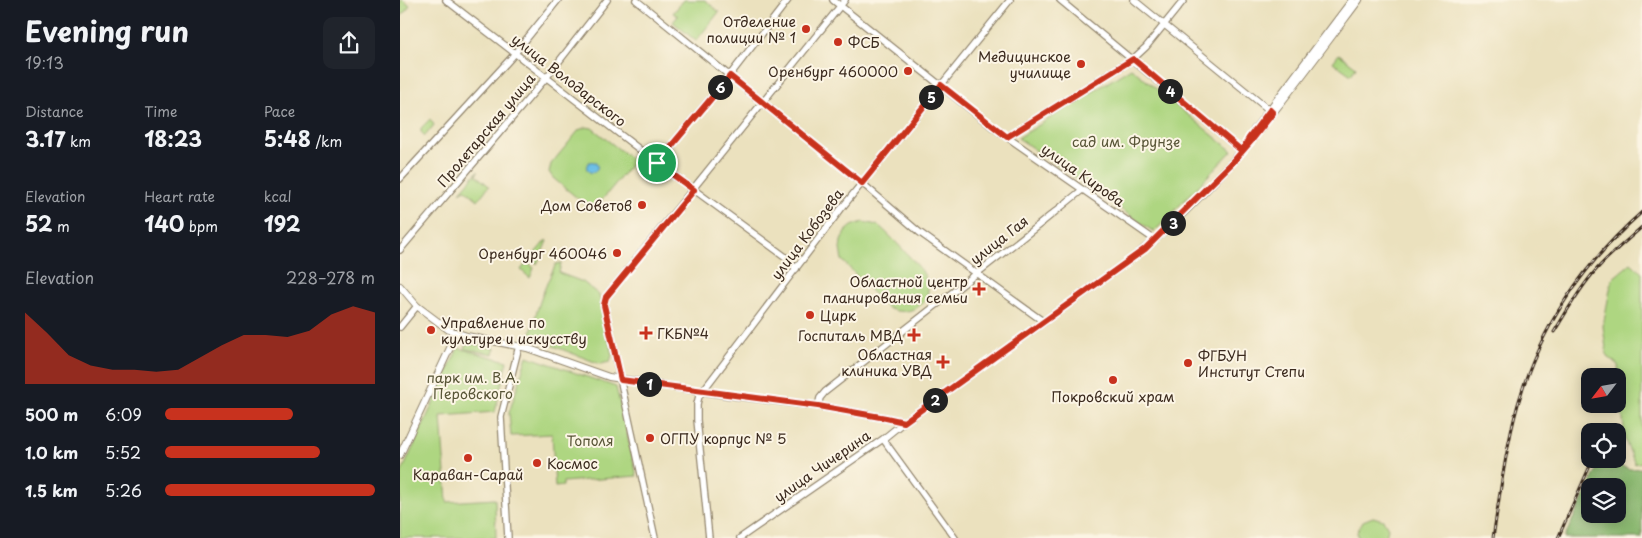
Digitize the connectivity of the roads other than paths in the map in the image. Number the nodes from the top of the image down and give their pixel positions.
1 (446, 0) edge
2 (558, 0) edge
3 (607, 0) edge
4 (636, 0) edge
5 (788, 0) edge
6 (833, 0) edge
7 (845, 0) edge
8 (1010, 0) edge
9 (1060, 0) edge
10 (1134, 0) edge
11 (1184, 0) edge
12 (1352, 0) edge
13 (1358, 0) edge
14 (840, 6) junction
15 (1164, 24) junction
16 (515, 53) junction
17 (1133, 59) junction
18 (730, 76) junction
19 (546, 78) junction
20 (941, 85) junction
21 (763, 103) junction
22 (1271, 111) junction
23 (1007, 137) junction
24 (1242, 151) junction
25 (657, 163) junction
26 (400, 179) edge
27 (862, 183) junction
28 (694, 190) junction
29 (1082, 190) junction
30 (1156, 240) junction
31 (400, 250) edge
32 (796, 269) junction
33 (977, 273) junction
34 (400, 286) edge
35 (417, 306) junction
36 (1044, 322) junction
37 (400, 327) edge
38 (457, 333) junction
39 (519, 346) junction
40 (621, 380) junction
41 (702, 391) junction
42 (818, 406) junction
43 (904, 422) junction
44 (883, 439) junction
45 (400, 455) edge
46 (508, 538) edge
47 (655, 538) edge
48 (709, 538) edge
49 (740, 538) edge
50 (956, 538) edge

1 - 16 main road, улица Володарского
2 - 16 main road
3 - 19 main road, Пролетарская улица
4 - 18 main road
5 - 18 main road
6 - 14 main road, улица Кирова
7 - 14 main road
8 - 20 main road, улица Кобозева
9 - 17 main road
10 - 15 main road
11 - 15 main road
12 - 22 main road, улица Чичерина
13 - 22 main road, улица Чичерина
14 - 20 main road, улица Кирова
14 - 21 main road
15 - 17 main road
15 - 22 main road
16 - 19 main road, улица Володарского
16 - 26 main road
17 - 23 main road
17 - 24 main road
18 - 21 main road
18 - 25 main road
19 - 25 main road, улица Володарского
19 - 31 main road, Пролетарская улица
20 - 23 main road, улица Кирова
20 - 27 main road, улица Кобозева
21 - 27 main road
21 - 28 main road
22 - 24 main road, улица Чичерина
23 - 29 main road, улица Кирова
24 - 30 main road, улица Чичерина
25 - 28 main road, улица Володарского
27 - 32 main road, улица Кобозева
27 - 33 main road
28 - 32 main road, улица Володарского
28 - 40 main road
29 - 30 main road, улица Кирова
29 - 33 main road, улица Гая
30 - 36 main road, улица Чичерина
32 - 41 main road, улица Кобозева
33 - 36 main road
33 - 42 main road, улица Гая
34 - 35 main road
35 - 37 main road
35 - 38 main road
36 - 43 main road, улица Чичерина
38 - 39 main road
38 - 45 main road
39 - 40 main road
39 - 46 main road
40 - 41 main road
40 - 47 main road
41 - 42 main road
41 - 48 main road
42 - 43 main road
43 - 44 main road, улица Чичерина
44 - 49 main road, улица Чичерина
44 - 50 main road

